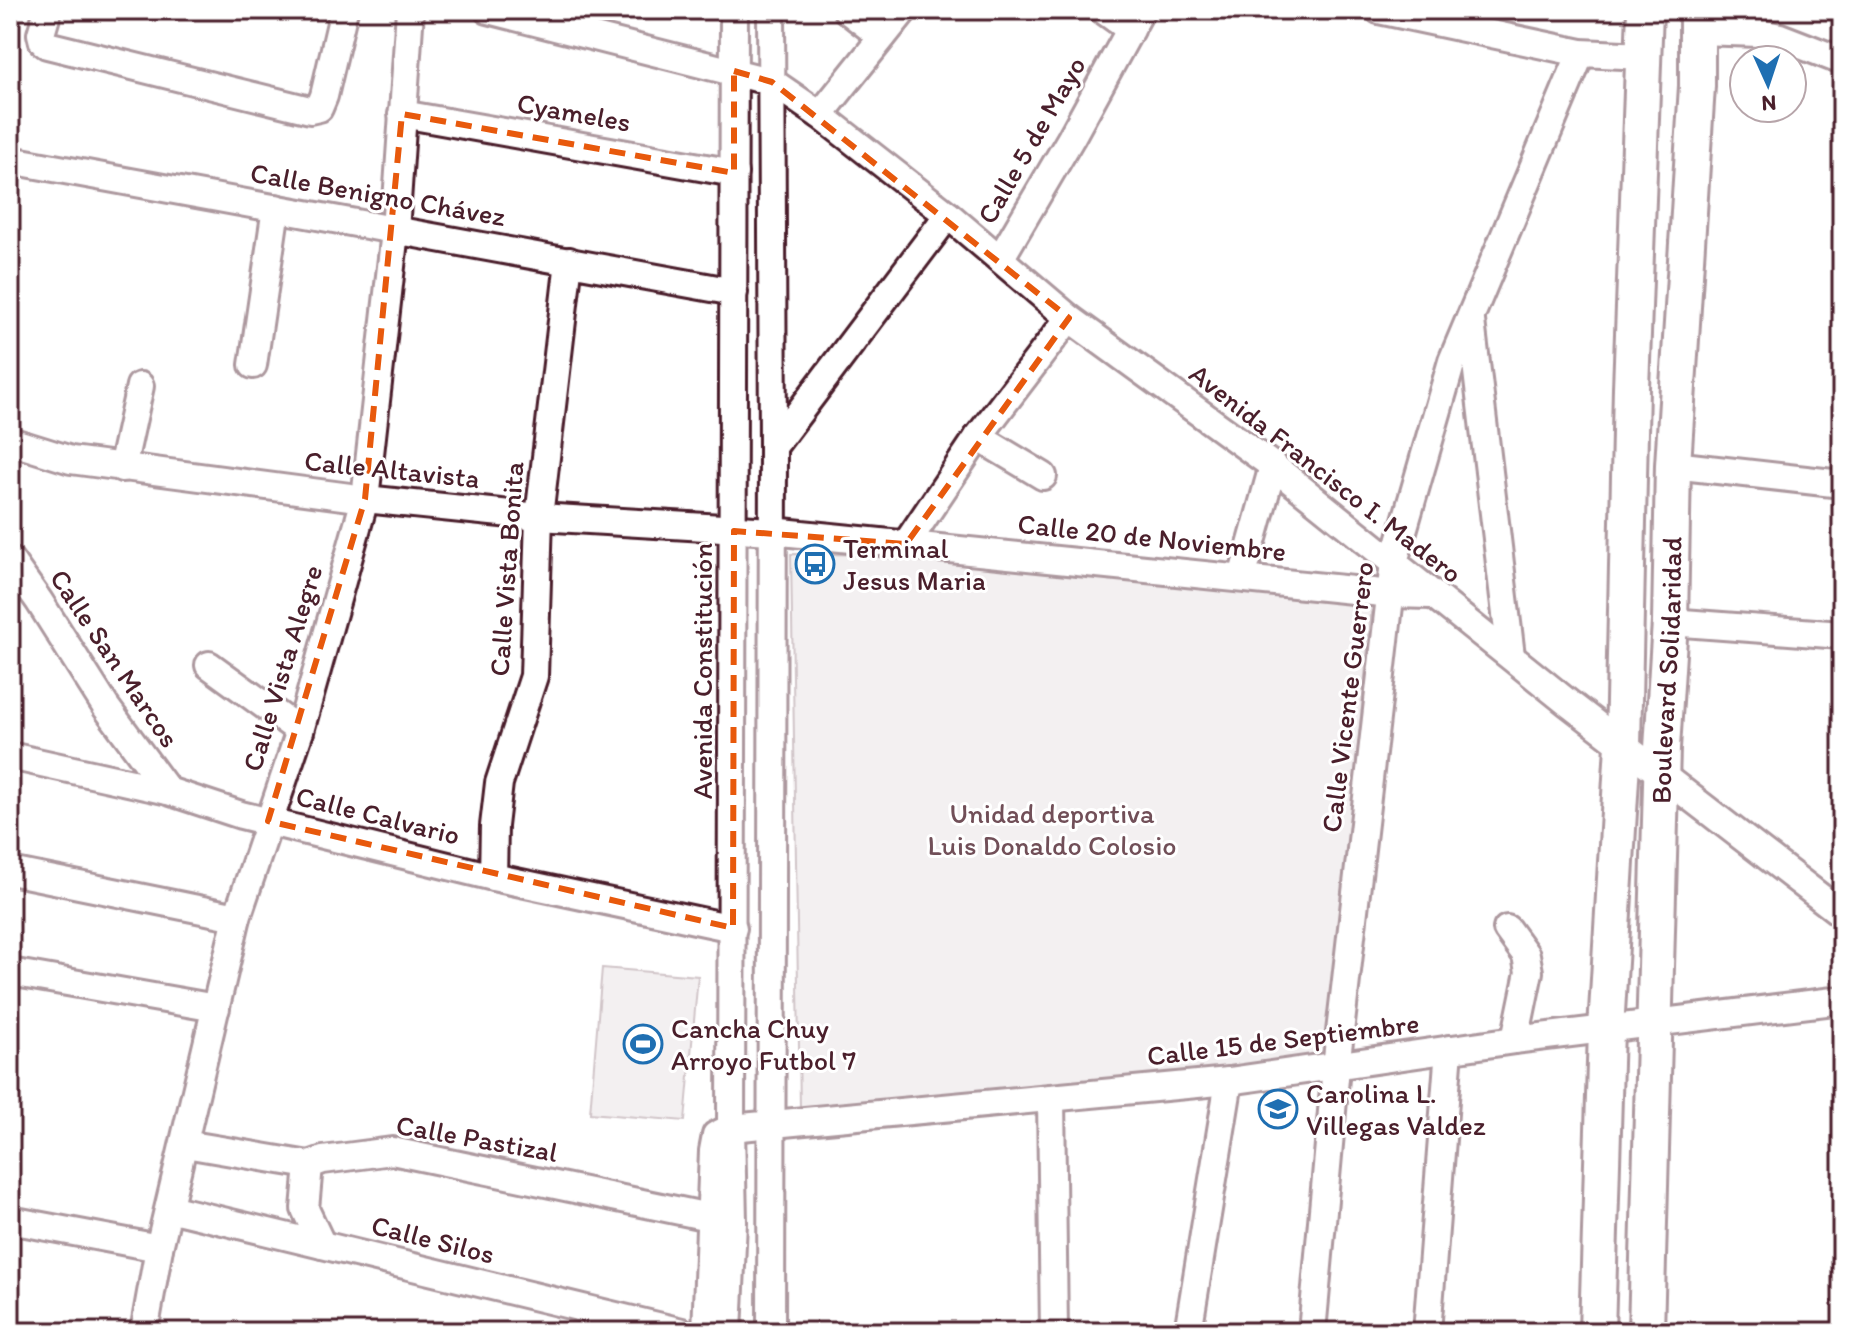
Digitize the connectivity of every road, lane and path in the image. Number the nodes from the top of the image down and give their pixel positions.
1 (48, 10) edge
2 (344, 10) edge
3 (410, 10) edge
4 (488, 10) edge
5 (734, 10) edge
6 (771, 10) edge
7 (847, 10) edge
8 (904, 10) edge
9 (1103, 10) edge
10 (1379, 10) edge
11 (1645, 10) edge
12 (1136, 20) edge
13 (1697, 20) edge
14 (882, 37) junction
15 (1581, 53) junction
16 (1644, 56) junction
17 (1842, 61) edge
18 (734, 71) junction
19 (772, 82) junction
20 (402, 114) junction
21 (820, 115) junction
22 (10, 160) edge
23 (734, 173) junction
24 (276, 208) junction
25 (948, 215) junction
26 (395, 231) junction
27 (1000, 259) junction
28 (569, 261) junction
29 (734, 292) junction
30 (1069, 318) junction
31 (1471, 321) junction
32 (253, 365) dead end
33 (140, 386) dead end
34 (978, 437) junction
35 (10, 441) edge
36 (773, 447) junction
37 (1673, 465) junction
38 (1273, 466) junction
39 (122, 468) junction
40 (1043, 476) dead end
41 (1842, 484) edge
42 (365, 499) junction
43 (539, 517) junction
44 (734, 531) junction
45 (772, 531) junction
46 (906, 544) junction
47 (10, 560) edge
48 (1394, 562) junction
49 (1242, 578) junction
50 (1392, 594) junction
51 (1431, 595) junction
52 (1670, 622) junction
53 (1842, 635) edge
54 (1511, 656) junction
55 (209, 665) dead end
56 (300, 731) junction
57 (1623, 745) junction
58 (10, 756) edge
59 (1662, 776) junction
60 (168, 791) junction
61 (268, 821) junction
62 (10, 871) edge
63 (493, 877) junction
64 (1842, 914) edge
65 (237, 917) junction
66 (733, 928) junction
67 (1507, 929) dead end
68 (10, 972) edge
69 (1842, 1000) edge
70 (216, 1008) junction
71 (1656, 1025) junction
72 (1606, 1029) junction
73 (1515, 1040) junction
74 (1449, 1049) junction
75 (1336, 1067) junction
76 (1229, 1081) junction
77 (1051, 1098) junction
78 (772, 1125) junction
79 (731, 1128) junction
80 (185, 1144) junction
81 (309, 1165) junction
82 (169, 1208) junction
83 (709, 1217) junction
84 (10, 1220) edge
85 (322, 1245) junction
86 (159, 1248) junction
87 (150, 1331) edge
88 (682, 1332) edge
89 (706, 1332) edge
90 (728, 1332) edge
91 (771, 1332) edge
92 (1054, 1332) edge
93 (1188, 1332) edge
94 (1312, 1332) edge
95 (1427, 1332) edge
96 (1597, 1332) edge
97 (1646, 1332) edge

1 - 2 street
3 - 20 street, Calle Vista Alegre
4 - 18 street, Avenida Francisco I. Madero
5 - 18 street, Avenida Constitución
6 - 19 street
7 - 14 street
8 - 14 street
9 - 12 street
10 - 15 street
11 - 16 main road, Boulevard Solidaridad
12 - 27 street, Calle 5 de Mayo
13 - 17 street
13 - 37 main road, Boulevard Solidaridad
14 - 21 street
15 - 16 street
15 - 31 street, Calle Vicente Guerrero
16 - 57 main road, Boulevard Solidaridad
18 - 19 street, Avenida Francisco I. Madero
18 - 23 street, Avenida Constitución
19 - 21 street, Avenida Francisco I. Madero
19 - 36 street
20 - 23 street, Cyameles
20 - 26 street, Calle Vista Alegre
21 - 25 street, Avenida Francisco I. Madero
22 - 24 street, Calle Benigno Chávez
23 - 29 street, Avenida Constitución
24 - 26 street, Calle Benigno Chávez
24 - 32 street
25 - 27 street, Avenida Francisco I. Madero
25 - 36 street
26 - 28 street, Calle Benigno Chávez
26 - 42 street, Calle Vista Alegre
27 - 30 street, Avenida Francisco I. Madero
28 - 29 street, Calle Benigno Chávez
28 - 43 street, Calle Vista Bonita
29 - 44 street, Avenida Constitución
30 - 34 street
30 - 38 street, Avenida Francisco I. Madero
31 - 48 street, Calle Vicente Guerrero
31 - 54 street
33 - 39 street
34 - 40 street
34 - 46 street
35 - 39 street, Calle Altavista
36 - 45 street
37 - 41 street
37 - 52 main road, Boulevard Solidaridad
38 - 48 street, Avenida Francisco I. Madero
38 - 49 street
39 - 42 street, Calle Altavista
42 - 43 street, Calle Altavista
42 - 56 street, Calle Vista Alegre
43 - 44 street, Calle Altavista
43 - 63 street, Calle Vista Bonita
44 - 45 street, Calle Altavista
44 - 66 street, Avenida Constitución
45 - 46 street, Calle 20 de Noviembre
45 - 78 street
46 - 49 street, Calle 20 de Noviembre
47 - 60 street, Calle San Marcos
48 - 50 street, Calle Vicente Guerrero
48 - 51 street, Avenida Francisco I. Madero
49 - 50 street, Calle 20 de Noviembre
50 - 51 street, Calle 20 de Noviembre
50 - 75 street, Calle Vicente Guerrero
51 - 54 street, Avenida Francisco I. Madero
52 - 53 street
52 - 59 main road, Boulevard Solidaridad
54 - 57 street, Avenida Francisco I. Madero
55 - 56 street
56 - 61 street, Calle Vista Alegre
57 - 59 street, Avenida Francisco I. Madero
57 - 72 main road, Boulevard Solidaridad
58 - 60 street, Calle Calvario
59 - 64 street, Avenida Francisco I. Madero
59 - 71 main road, Boulevard Solidaridad
60 - 61 street, Calle Calvario
61 - 63 street, Calle Calvario
61 - 65 street, Calle Vista Alegre
62 - 65 street
63 - 66 street, Calle Calvario
65 - 70 street, Calle Vista Alegre
66 - 79 street, Avenida Constitución
67 - 73 street
68 - 70 street
69 - 71 street, Calle 15 de Septiembre
70 - 80 street, Calle Vista Alegre
71 - 72 street, Calle 15 de Septiembre
71 - 97 main road, Boulevard Solidaridad
72 - 73 street, Calle 15 de Septiembre
72 - 96 main road, Boulevard Solidaridad
73 - 74 street, Calle 15 de Septiembre
74 - 75 street, Calle 15 de Septiembre
74 - 95 street
75 - 76 street, Calle 15 de Septiembre
75 - 94 street, Calle Vicente Guerrero
76 - 77 street, Calle 15 de Septiembre
76 - 93 street
77 - 78 street, Calle 15 de Septiembre
77 - 92 street
78 - 79 street, Calle 15 de Septiembre
78 - 91 street
79 - 83 street
79 - 90 street, Avenida Constitución
80 - 81 street, Calle Pastizal
80 - 82 street, Calle Vista Alegre
81 - 83 street, Calle Pastizal
81 - 85 street
82 - 85 street, Calle Silos
82 - 86 street, Calle Vista Alegre
83 - 89 street
84 - 86 street
85 - 88 street, Calle Silos
86 - 87 street, Calle Vista Alegre

